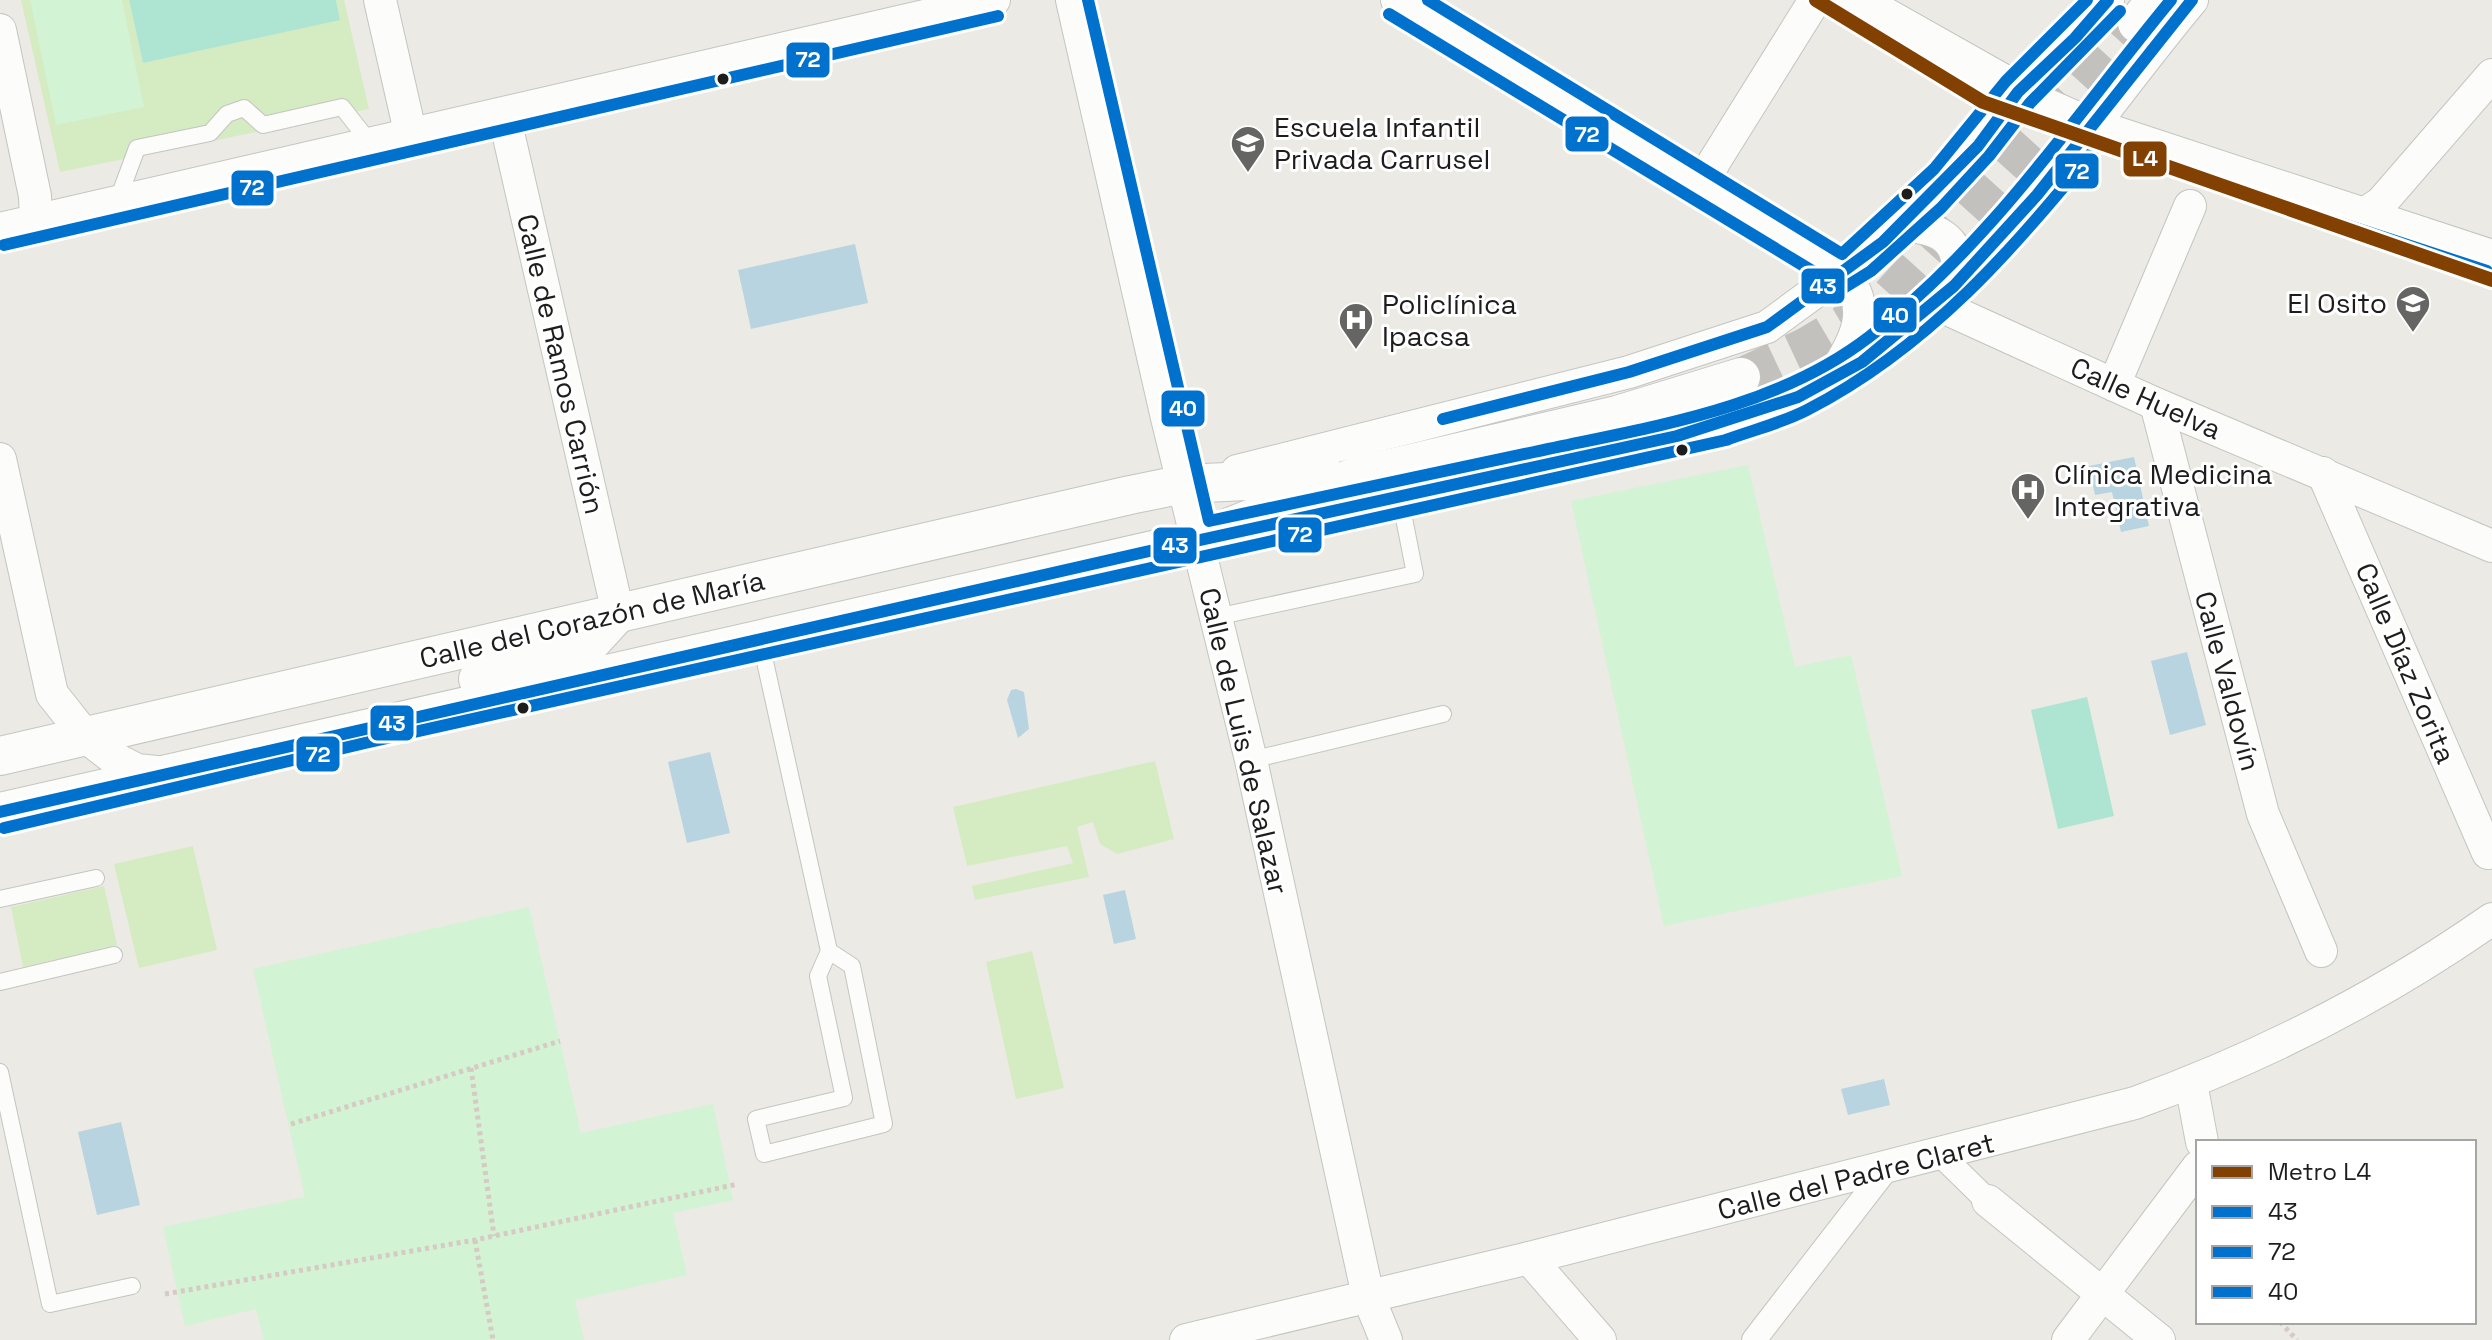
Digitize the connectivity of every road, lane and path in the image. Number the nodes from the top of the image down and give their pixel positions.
1 (380, 0) edge
2 (994, 0) edge
3 (1072, 0) edge
4 (1397, 0) edge
5 (1815, 0) edge
6 (1855, 0) edge
7 (2108, 0) edge
8 (2192, 0) edge
9 (0, 30) edge
10 (2492, 75) edge
11 (2018, 92) junction
12 (504, 115) junction
13 (2093, 125) junction
14 (411, 136) junction
15 (372, 145) junction
16 (1704, 185) junction
17 (116, 203) junction
18 (2190, 206) dead end
19 (2364, 214) junction
20 (36, 221) junction
21 (1899, 226) junction
22 (0, 229) edge
23 (2492, 256) edge
24 (1843, 273) junction
25 (1944, 294) junction
26 (1741, 377) tunnel mouth
27 (1830, 380) junction
28 (2114, 385) junction
29 (2156, 404) junction
30 (0, 459) edge
31 (2323, 473) junction
32 (1357, 476) junction
33 (1184, 484) junction
34 (1400, 498) junction
35 (1197, 540) junction
36 (908, 545) junction
37 (2492, 546) edge
38 (618, 613) junction
39 (1216, 617) junction
40 (760, 639) junction
41 (423, 714) junction
42 (1443, 714) dead end
43 (86, 737) junction
44 (40, 747) junction
45 (0, 756) edge
46 (1251, 760) junction
47 (0, 770) edge
48 (171, 774) junction
49 (0, 812) edge
50 (2488, 853) dead end
51 (96, 878) dead end
52 (0, 899) edge
53 (2492, 919) edge
54 (829, 951) junction
55 (2321, 951) dead end
56 (114, 955) dead end
57 (0, 982) edge
58 (560, 1041) dead end
59 (471, 1068) junction
60 (0, 1072) edge
61 (2191, 1083) junction
62 (291, 1124) dead end
63 (2202, 1140) edge
64 (1941, 1155) junction
65 (1887, 1168) junction
66 (2196, 1170) edge
67 (738, 1184) dead end
68 (1988, 1201) joint
69 (494, 1236) junction
70 (475, 1240) junction
71 (1529, 1258) junction
72 (132, 1286) dead end
73 (165, 1294) dead end
74 (2103, 1294) junction
75 (1368, 1296) junction
76 (2282, 1324) edge
77 (493, 1340) edge
78 (1186, 1340) edge
79 (1386, 1340) edge
80 (1600, 1340) edge
81 (1754, 1340) edge
82 (2068, 1340) edge
83 (2159, 1340) edge
84 (2297, 1340) edge

1 - 14 street
2 - 12 street
3 - 33 street, Calle de Luis de Salazar
4 - 16 street
5 - 16 street
6 - 11 street
7 - 11 street, Calle del Corazón de María
8 - 13 street, Calle del Corazón de María
9 - 20 street
10 - 19 street
11 - 13 street
11 - 21 street, Calle del Corazón de María
12 - 14 street
12 - 38 street, Calle de Ramos Carrión
13 - 19 street
13 - 25 street, Calle del Corazón de María
14 - 15 street
15 - 17 street
15 - 17 lane
16 - 24 street
17 - 20 street
18 - 28 street
19 - 23 street
20 - 22 street
21 - 24 street, Calle del Corazón de María
21 - 25 street
24 - 27 street
24 - 33 street, Calle del Corazón de María
25 - 27 street, Calle del Corazón de María
25 - 28 street, Calle Huelva
26 - 32 street, Calle del Corazón de María
27 - 34 street, Calle del Corazón de María
28 - 29 street, Calle Huelva
29 - 31 street, Calle Huelva
29 - 55 street, Calle Valdovín
30 - 43 street
31 - 37 street, Calle Huelva
31 - 50 street, Calle Díaz Zorita
32 - 33 street, Calle del Corazón de María
32 - 35 street, Calle del Corazón de María
33 - 35 street, Calle de Luis de Salazar
33 - 36 street, Calle del Corazón de María
34 - 35 street, Calle del Corazón de María
34 - 39 lane
35 - 39 street, Calle de Luis de Salazar
35 - 40 street, Calle del Corazón de María
36 - 38 street, Calle del Corazón de María
36 - 40 street
38 - 41 street
38 - 43 street, Calle del Corazón de María
39 - 46 street, Calle de Luis de Salazar
40 - 41 street, Calle del Corazón de María
40 - 54 lane, Calle del Corazón de María
41 - 48 street, Calle del Corazón de María
42 - 46 lane
43 - 44 street, Calle del Corazón de María
43 - 48 street
44 - 45 street, Calle del Corazón de María
44 - 47 street
46 - 75 street, Calle de Luis de Salazar
48 - 49 street, Calle del Corazón de María
51 - 52 lane
53 - 61 street, Calle del Padre Claret
54 - 54 lane, Calle del Corazón de María
56 - 57 lane
58 - 59 path
59 - 62 path
59 - 69 path
60 - 72 lane
61 - 63 street
61 - 64 street, Calle del Padre Claret
64 - 65 street, Calle del Padre Claret
64 - 68 street
65 - 71 street, Calle del Padre Claret
65 - 81 street
66 - 74 street
67 - 69 path
68 - 74 street
69 - 70 path
70 - 73 path
70 - 77 path
71 - 75 street, Calle del Padre Claret
71 - 80 street
74 - 82 street
74 - 83 street
75 - 78 street, Calle del Padre Claret
75 - 79 street, Calle de Luis de Salazar
76 - 84 path

